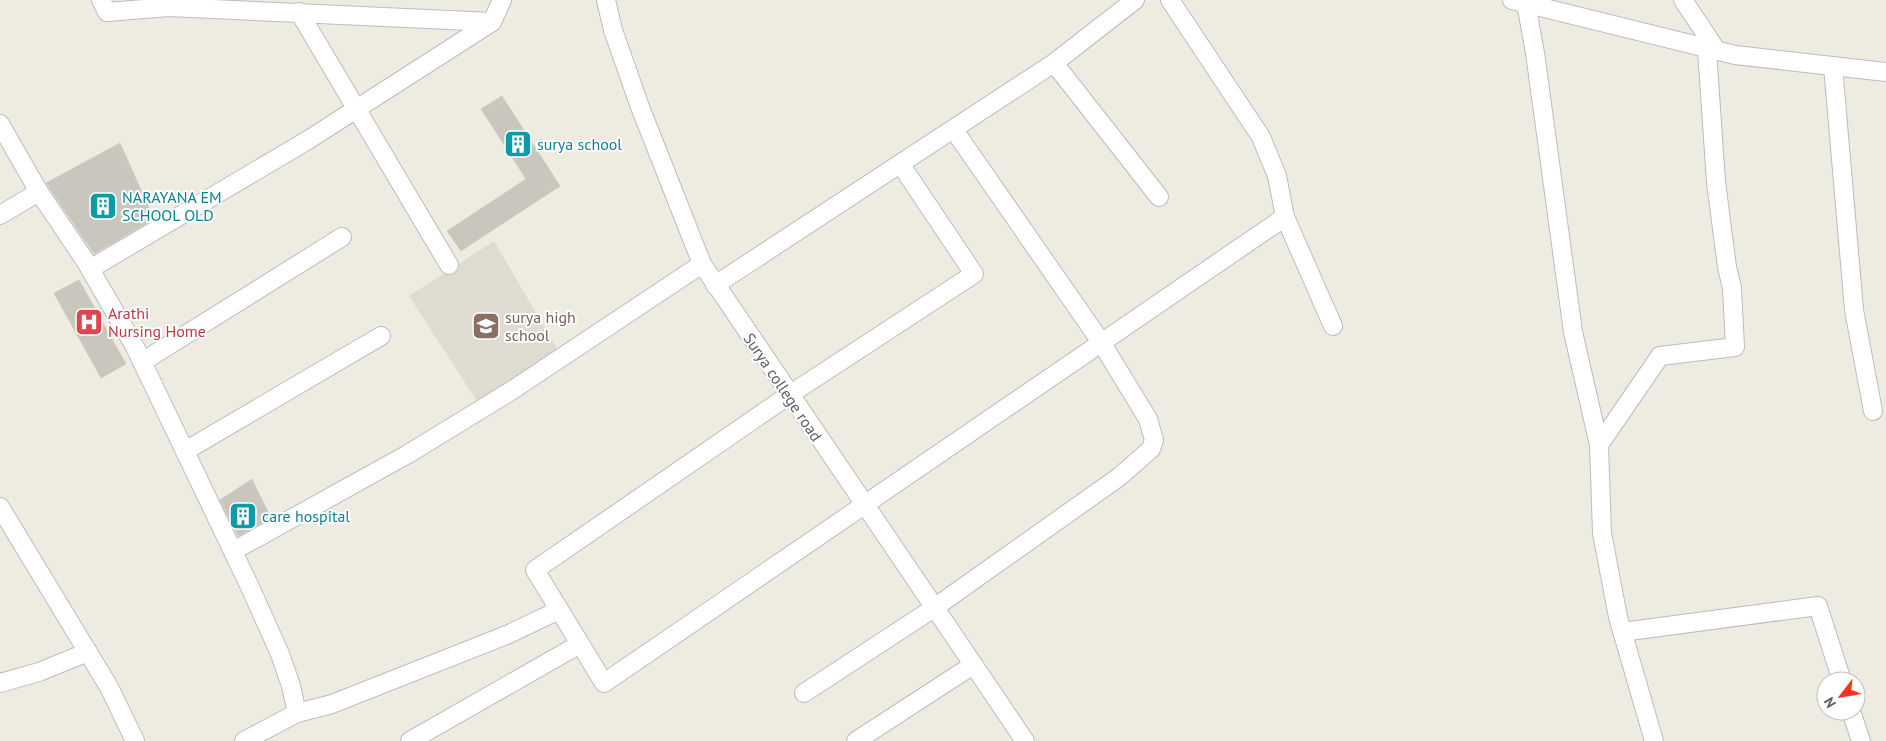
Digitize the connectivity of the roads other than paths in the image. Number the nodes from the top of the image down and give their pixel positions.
1 (101, 0) edge
2 (502, 0) edge
3 (606, 0) edge
4 (1135, 0) edge
5 (1170, 0) edge
6 (1562, 0) edge
7 (1683, 0) edge
8 (1519, 2) edge
9 (299, 12) junction
10 (1574, 16) junction
11 (492, 22) junction
12 (1712, 50) junction
13 (1054, 63) junction
14 (1833, 66) junction
15 (1886, 72) edge
16 (358, 107) junction
17 (0, 124) edge
18 (954, 130) junction
19 (901, 165) junction
20 (39, 192) junction
21 (1159, 197) dead end
22 (0, 215) edge
23 (1285, 217) junction
24 (342, 237) dead end
25 (702, 264) junction
26 (450, 265) dead end
27 (90, 270) junction
28 (715, 286) junction
29 (1333, 326) dead end
30 (381, 336) dead end
31 (1101, 342) junction
32 (142, 362) junction
33 (789, 395) junction
34 (1873, 411) dead end
35 (1599, 445) junction
36 (186, 451) junction
37 (863, 504) junction
38 (0, 507) edge
39 (6, 529) edge
40 (233, 551) junction
41 (934, 608) junction
42 (559, 610) junction
43 (1622, 632) junction
44 (580, 644) junction
45 (88, 652) junction
46 (973, 665) junction
47 (1839, 671) edge
48 (0, 683) edge
49 (804, 693) dead end
50 (297, 713) junction
51 (1854, 721) edge
52 (135, 741) edge
53 (244, 741) edge
54 (410, 741) edge
55 (856, 741) edge
56 (1025, 741) edge
57 (1654, 741) edge
58 (1861, 741) edge

1 - 9 street
2 - 11 street
3 - 25 street, Surya college road
4 - 13 street
5 - 23 street
6 - 10 street
7 - 12 street
8 - 10 street
8 - 35 street
9 - 11 street
9 - 16 street
10 - 12 street
11 - 16 street
12 - 14 street
12 - 35 street
13 - 18 street
13 - 21 street
14 - 15 street
14 - 34 street
16 - 26 street
16 - 27 street
17 - 20 street
18 - 19 street
18 - 31 street
19 - 28 street
19 - 33 street
20 - 22 street
20 - 27 street
23 - 29 street
23 - 31 street
24 - 32 street
25 - 28 street, Surya college road
25 - 40 street
27 - 32 street
28 - 33 street, Surya college road
30 - 36 street
31 - 37 street
31 - 41 street
32 - 36 street
33 - 37 street, Surya college road
33 - 42 street
35 - 43 street
36 - 40 street
37 - 41 street, Surya college road
37 - 44 street
38 - 39 street
39 - 45 street
40 - 50 street
41 - 46 street, Surya college road
41 - 49 street
42 - 44 street
42 - 50 street
43 - 47 street
43 - 57 street
44 - 54 street
45 - 48 street
45 - 52 street
46 - 55 street
46 - 56 street, Surya college road
50 - 53 street
51 - 58 street

